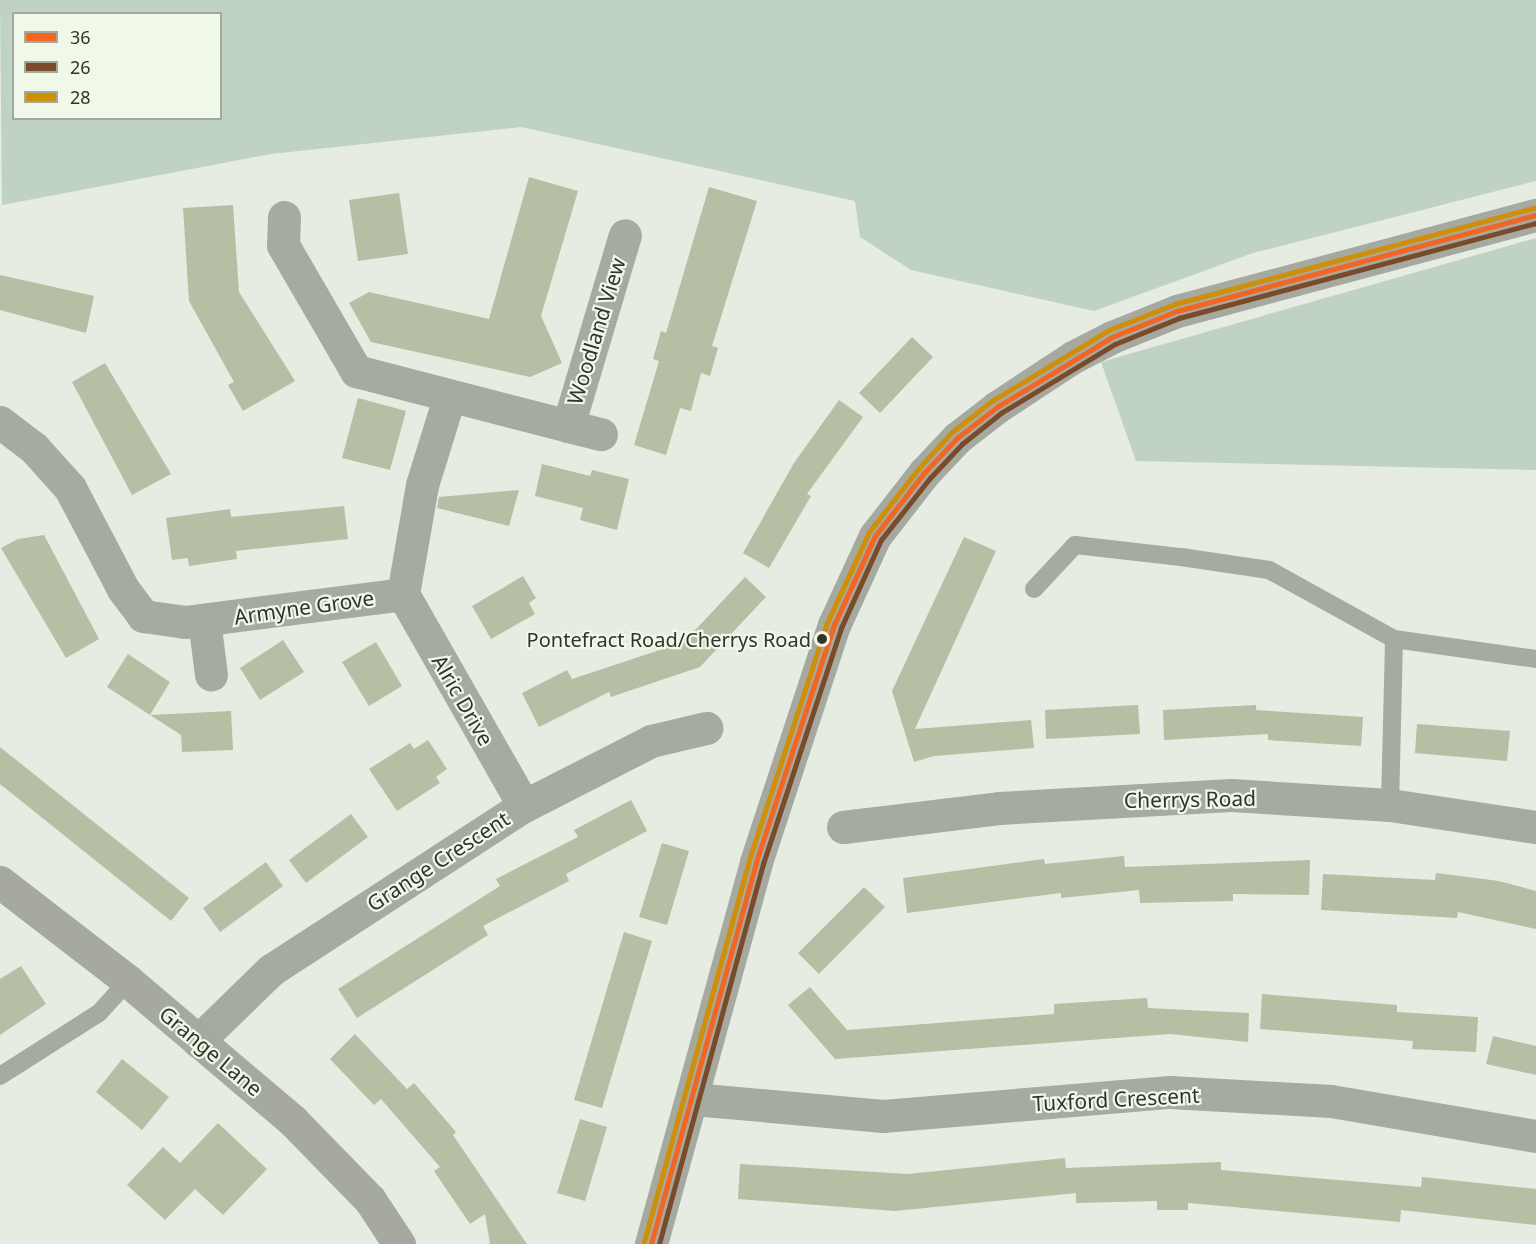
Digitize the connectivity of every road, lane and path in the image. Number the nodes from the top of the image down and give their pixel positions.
1 (1536, 215) edge
2 (284, 217) dead end
3 (625, 235) dead end
4 (449, 398) junction
5 (0, 422) edge
6 (568, 426) junction
7 (601, 434) dead end
8 (1034, 589) dead end
9 (403, 594) junction
10 (204, 620) junction
11 (1394, 639) junction
12 (1536, 659) edge
13 (211, 675) dead end
14 (706, 728) dead end
15 (524, 806) junction
16 (1390, 806) junction
17 (843, 827) dead end
18 (1536, 827) edge
19 (0, 882) edge
20 (128, 981) junction
21 (198, 1041) junction
22 (0, 1076) edge
23 (693, 1099) junction
24 (1536, 1136) edge
25 (399, 1244) edge
26 (651, 1244) edge

1 - 23 highway
2 - 4 street, Woodland View
3 - 6 street, Woodland View
4 - 6 street, Woodland View
4 - 9 street
5 - 10 street, Armyne Grove
6 - 7 street, Woodland View
8 - 11 lane
9 - 10 street, Armyne Grove
9 - 15 street, Alric Drive
10 - 13 street, Armyne Grove
11 - 12 lane
11 - 16 lane
14 - 15 street, Grange Crescent
15 - 21 street, Grange Crescent
16 - 17 street, Cherrys Road
16 - 18 street, Cherrys Road
19 - 20 highway, Grange Lane
20 - 21 highway, Grange Lane
20 - 22 lane
21 - 25 highway, Grange Lane
23 - 24 street, Tuxford Crescent
23 - 26 highway

